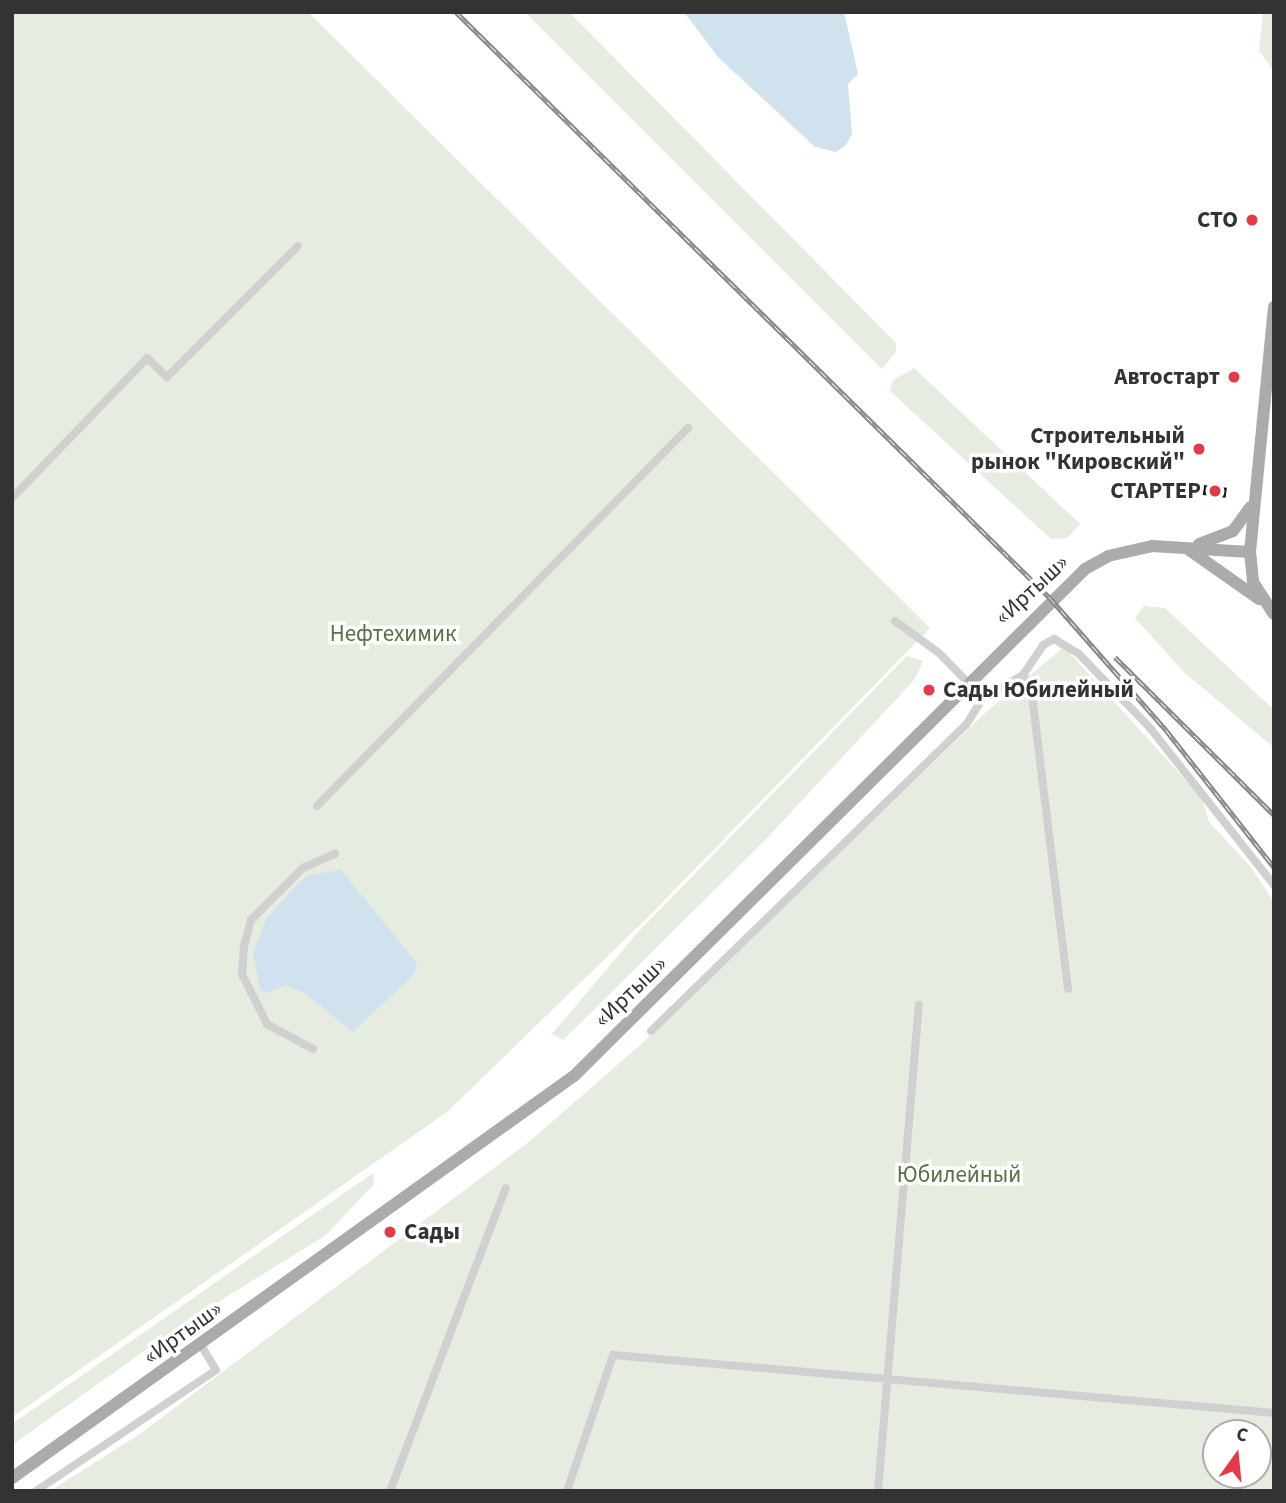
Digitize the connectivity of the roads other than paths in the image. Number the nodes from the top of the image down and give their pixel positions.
1 (298, 246) dead end
2 (1274, 307) edge
3 (1269, 400) edge
4 (688, 428) dead end
5 (12, 498) edge
6 (1254, 498) junction
7 (1180, 546) junction
8 (1250, 552) junction
9 (1262, 602) junction
10 (1274, 614) edge
11 (895, 621) dead end
12 (1023, 675) junction
13 (967, 682) junction
14 (983, 698) junction
15 (317, 806) dead end
16 (335, 854) dead end
17 (1274, 885) edge
18 (1068, 989) dead end
19 (919, 1005) dead end
20 (651, 1031) dead end
21 (313, 1049) dead end
22 (506, 1188) dead end
23 (201, 1345) junction
24 (889, 1377) junction
25 (1274, 1412) edge
26 (12, 1478) edge
27 (36, 1491) edge
28 (390, 1491) edge
29 (567, 1491) edge
30 (878, 1491) edge

1 - 5 street
2 - 3 main road
3 - 6 main road
4 - 15 street
6 - 7 main road
6 - 8 main road
7 - 8 main road, «Иртыш»
7 - 9 main road
7 - 13 main road, «Иртыш»
8 - 9 main road
9 - 10 main road
11 - 13 street
12 - 14 street
12 - 17 street
12 - 18 street
13 - 14 street
13 - 23 main road, «Иртыш»
14 - 20 street
16 - 21 street
19 - 24 street
22 - 28 street
23 - 26 main road, «Иртыш»
23 - 27 street
24 - 25 street
24 - 29 street
24 - 30 street

